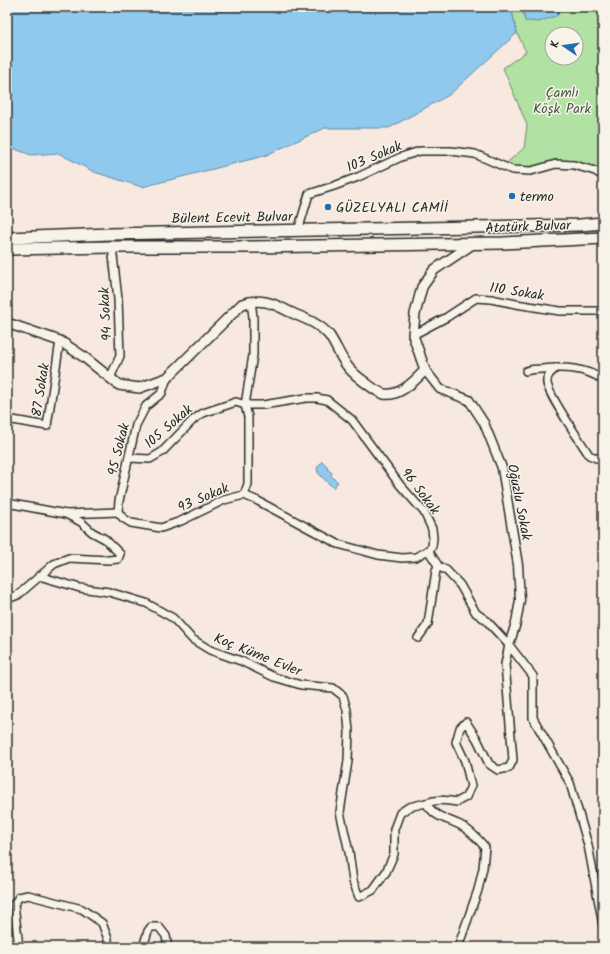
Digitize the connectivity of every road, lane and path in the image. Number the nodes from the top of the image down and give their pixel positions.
1 (603, 176) edge
2 (603, 224) edge
3 (457, 228) joint
4 (298, 231) junction
5 (7, 236) edge
6 (603, 238) edge
7 (453, 243) joint
8 (474, 243) junction
9 (112, 247) junction
10 (7, 249) edge
11 (251, 301) junction
12 (603, 311) edge
13 (7, 323) edge
14 (413, 335) junction
15 (60, 341) junction
16 (556, 368) junction
17 (425, 370) junction
18 (526, 371) dead end
19 (110, 378) junction
20 (167, 378) junction
21 (603, 380) edge
22 (245, 405) junction
23 (7, 419) edge
24 (129, 458) junction
25 (603, 458) edge
26 (244, 495) junction
27 (7, 503) edge
28 (118, 512) junction
29 (66, 514) junction
30 (428, 550) junction
31 (439, 567) junction
32 (39, 576) junction
33 (7, 599) edge
34 (418, 638) dead end
35 (509, 645) junction
36 (426, 803) junction
37 (603, 925) edge
38 (19, 947) edge
39 (108, 947) edge
40 (142, 947) edge
41 (168, 947) edge
42 (458, 947) edge

1 - 4 street, 103 Sokak
2 - 3 highway, Atatürk Bulvar
3 - 4 highway, Bülent Ecevit Bulvar
4 - 5 highway, Bülent Ecevit Bulvar
6 - 8 highway, Atatürk Bulvar
7 - 8 highway, Atatürk Bulvar
7 - 9 highway, Bülent Ecevit Bulvar
8 - 14 main road
9 - 10 highway, Bülent Ecevit Bulvar
9 - 19 street, 94 Sokak
11 - 17 main road
11 - 20 main road
11 - 22 street, 93 Sokak
12 - 14 street, 110 Sokak
13 - 15 main road
14 - 17 main road
15 - 19 main road
15 - 23 street, 87 Sokak
16 - 18 street
16 - 21 street
16 - 25 street
17 - 35 street, Oğuzlu Sokak
19 - 20 main road
20 - 24 street, 95 Sokak
22 - 24 street, 105 Sokak
22 - 26 street, 93 Sokak
22 - 30 street, 96 Sokak
24 - 28 street, 95 Sokak
26 - 28 street, 93 Sokak
26 - 30 street
27 - 29 street
28 - 29 street
29 - 32 street
30 - 31 street
31 - 34 street
31 - 35 street
32 - 33 street
32 - 36 street, Koç Küme Evler
35 - 36 street, Koç Küme Evler
35 - 37 street
36 - 42 street
38 - 39 street
40 - 41 street

